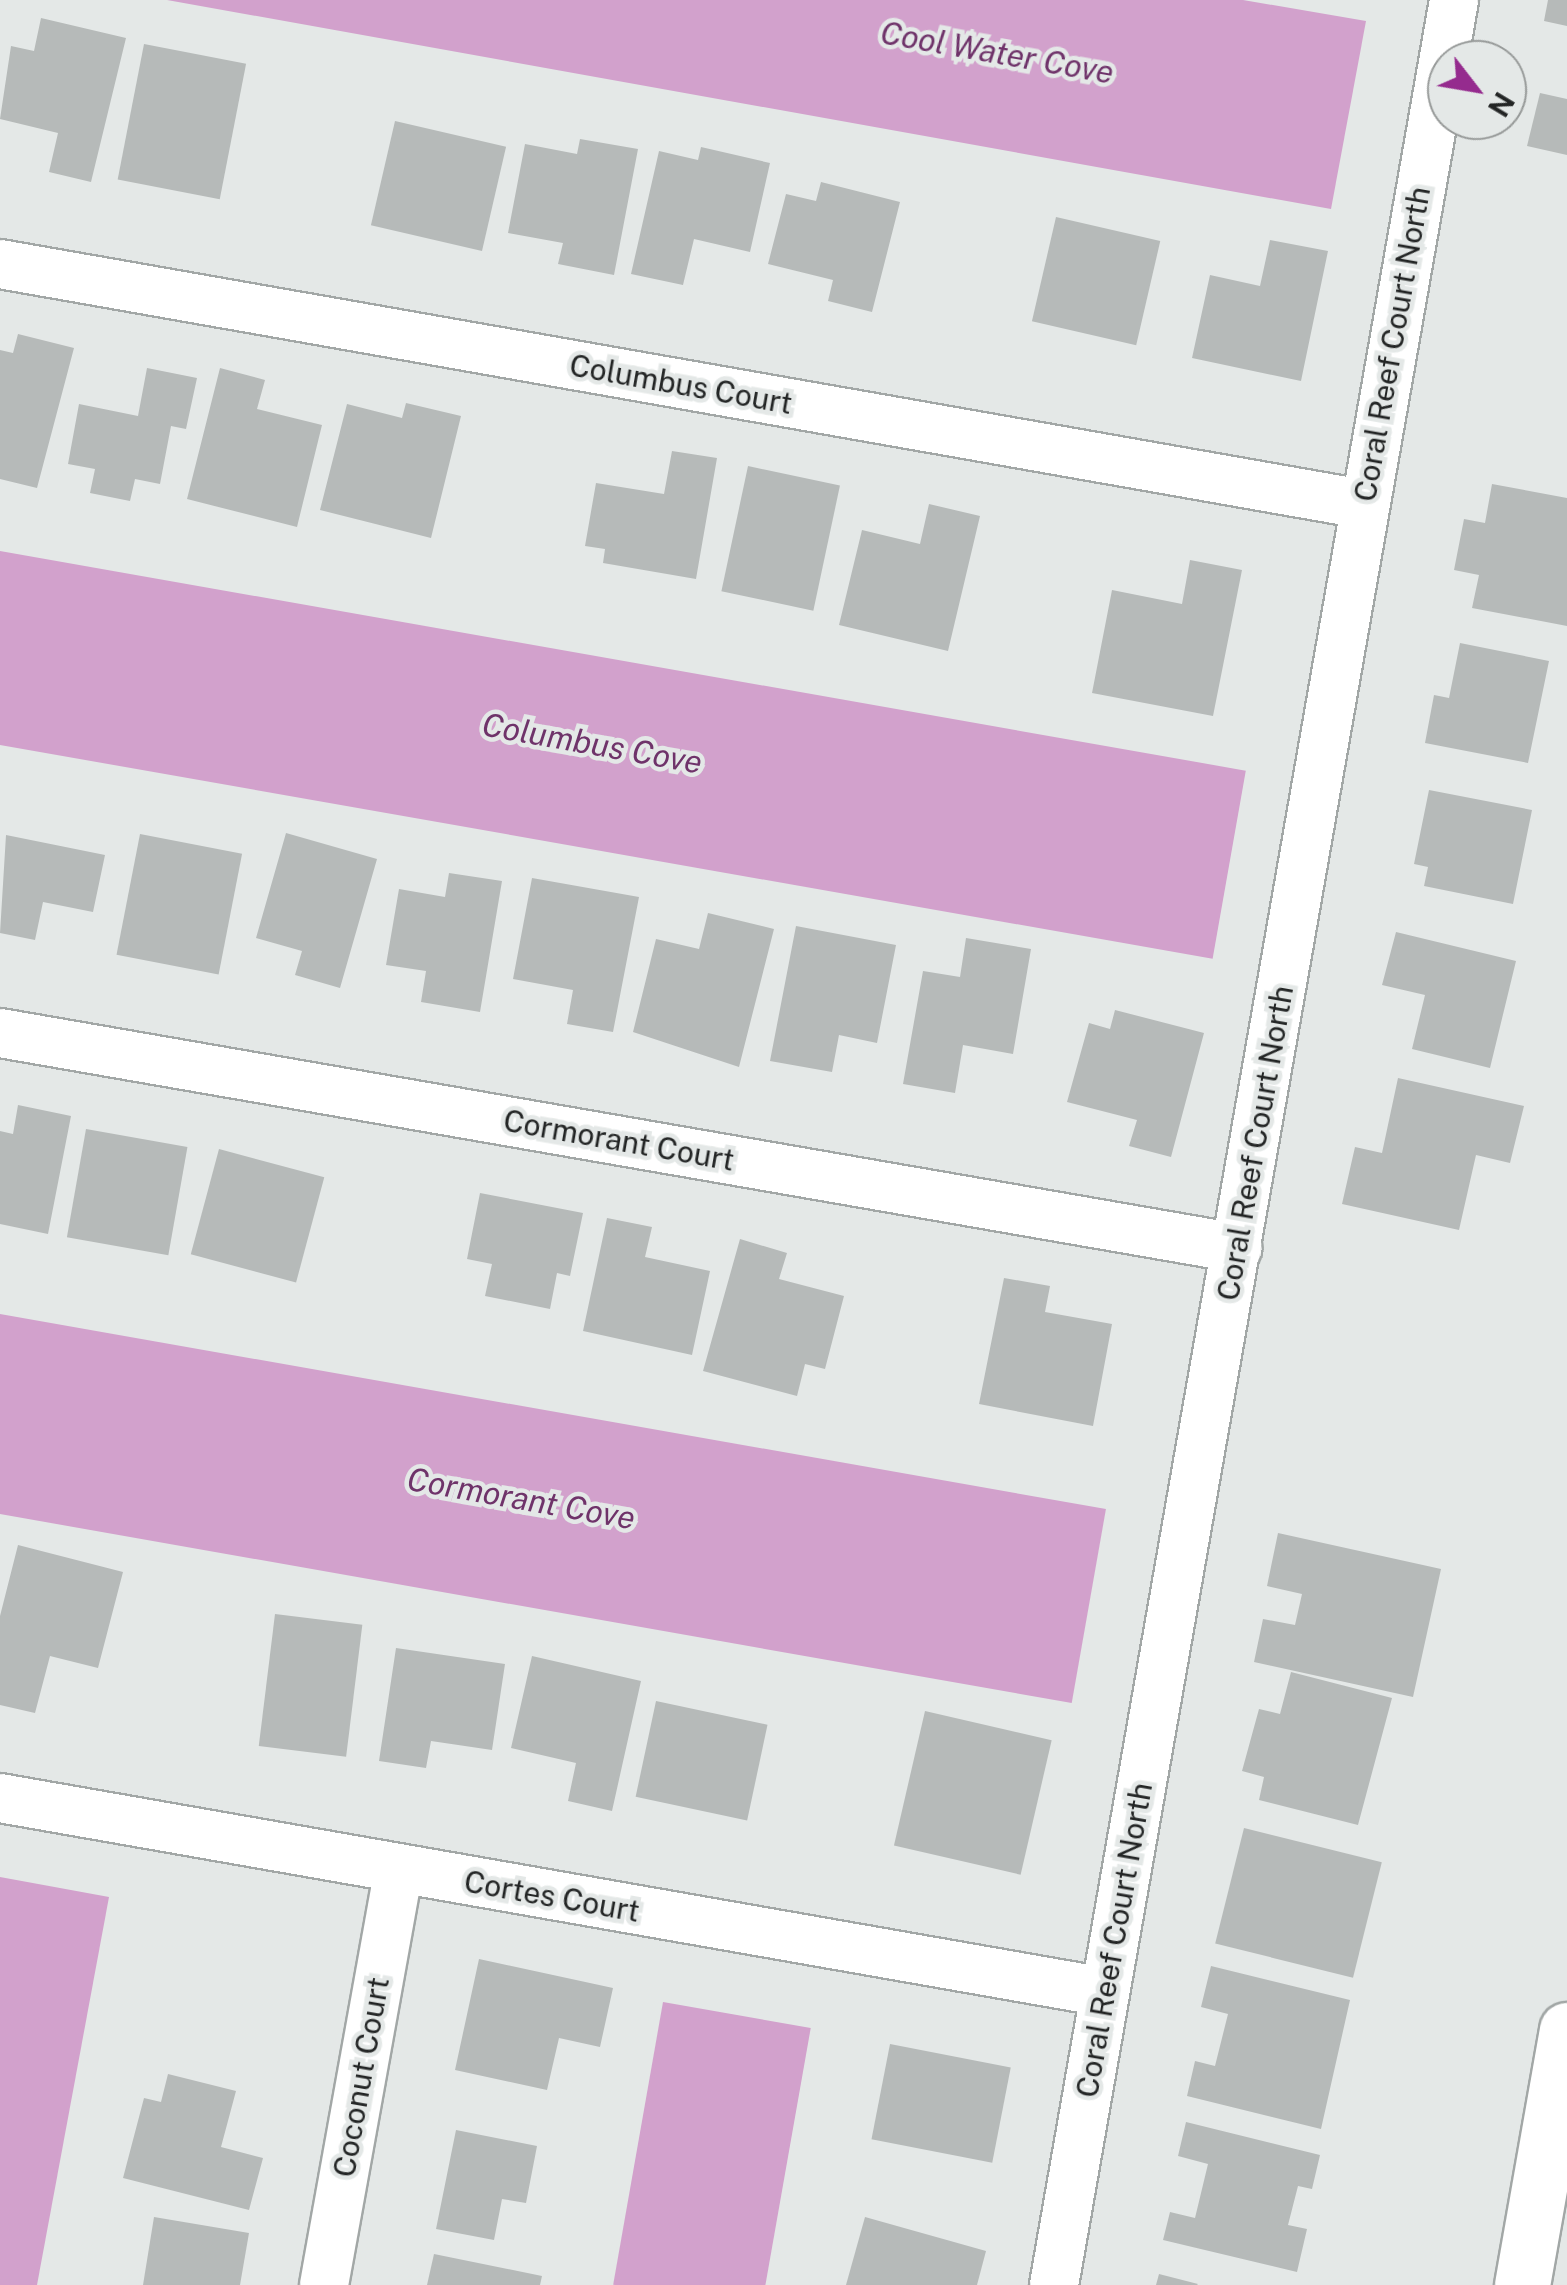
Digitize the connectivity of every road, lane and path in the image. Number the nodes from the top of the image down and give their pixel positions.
1 (1454, 0) edge
2 (0, 264) edge
3 (1362, 504) junction
4 (0, 1033) edge
5 (1237, 1248) junction
6 (0, 1798) edge
7 (399, 1870) junction
8 (1105, 1992) junction
9 (1567, 2030) edge
10 (324, 2285) edge
11 (1054, 2285) edge
12 (1522, 2285) edge

1 - 3 street, Coral Reef Court North
2 - 3 street, Columbus Court
3 - 5 street, Coral Reef Court North
4 - 5 street, Cormorant Court
5 - 8 street, Coral Reef Court North
6 - 7 street, Cortes Court
7 - 8 street, Cortes Court
7 - 10 street, Coconut Court
8 - 11 street, Coral Reef Court North
9 - 12 street

